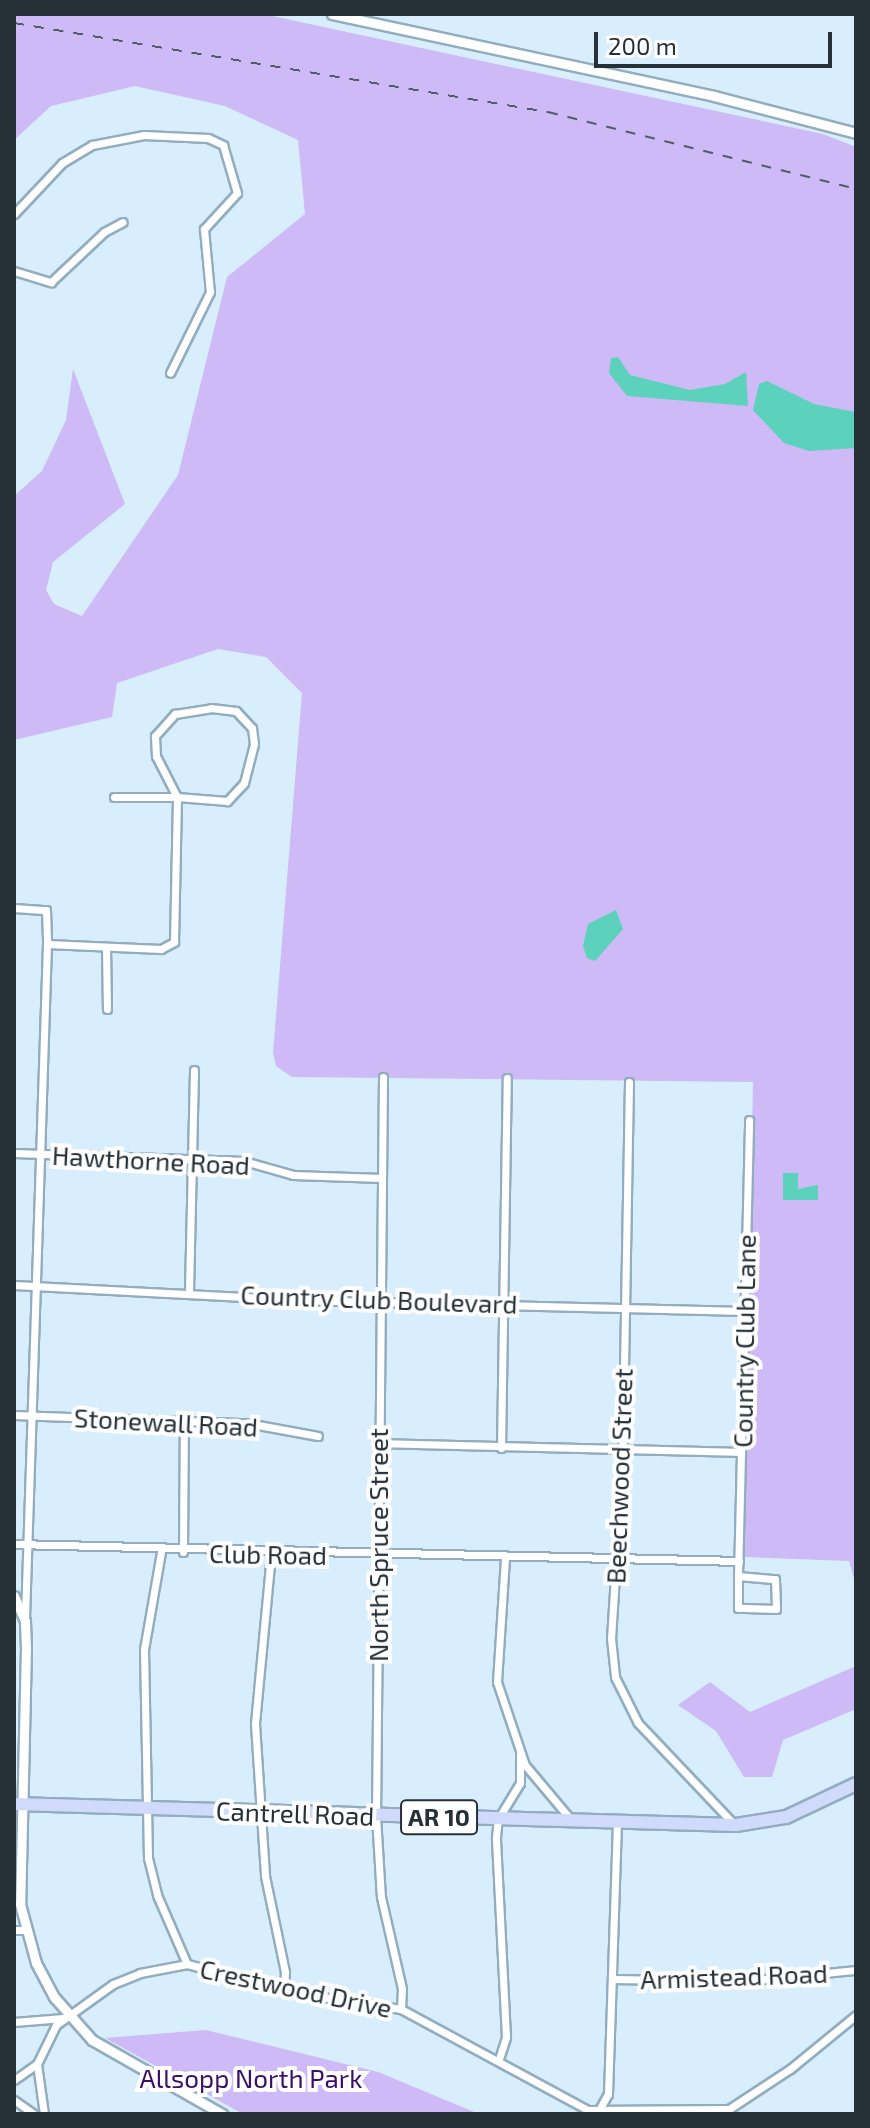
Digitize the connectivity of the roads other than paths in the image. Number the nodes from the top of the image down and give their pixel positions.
1 (332, 14) edge
2 (856, 133) edge
3 (14, 214) edge
4 (123, 222) dead end
5 (14, 271) edge
6 (170, 373) dead end
7 (114, 797) dead end
8 (177, 797) junction
9 (14, 908) edge
10 (47, 944) junction
11 (106, 947) junction
12 (107, 1009) dead end
13 (194, 1070) dead end
14 (383, 1077) dead end
15 (507, 1078) dead end
16 (629, 1082) dead end
17 (749, 1120) dead end
18 (14, 1153) edge
19 (39, 1154) junction
20 (192, 1159) junction
21 (382, 1178) junction
22 (14, 1285) edge
23 (37, 1285) junction
24 (189, 1291) junction
25 (379, 1302) junction
26 (503, 1305) junction
27 (624, 1308) junction
28 (745, 1311) junction
29 (14, 1415) edge
30 (32, 1416) junction
31 (184, 1422) junction
32 (318, 1436) dead end
33 (378, 1443) junction
34 (501, 1448) junction
35 (622, 1448) junction
36 (741, 1452) junction
37 (14, 1544) edge
38 (29, 1545) junction
39 (161, 1552) junction
40 (183, 1552) junction
41 (271, 1554) junction
42 (376, 1556) junction
43 (505, 1558) junction
44 (617, 1558) junction
45 (739, 1561) junction
46 (738, 1576) junction
47 (14, 1596) edge
48 (25, 1621) junction
49 (20, 1674) edge
50 (520, 1754) junction
51 (856, 1784) edge
52 (17, 1804) edge
53 (147, 1810) junction
54 (260, 1812) junction
55 (376, 1816) junction
56 (498, 1819) junction
57 (572, 1821) junction
58 (617, 1823) junction
59 (736, 1825) junction
60 (19, 1930) edge
61 (187, 1964) junction
62 (856, 1970) edge
63 (612, 1979) junction
64 (284, 1989) junction
65 (401, 2009) junction
66 (69, 2015) junction
67 (856, 2015) edge
68 (14, 2022) edge
69 (499, 2059) junction
70 (37, 2064) junction
71 (14, 2080) edge
72 (14, 2100) edge
73 (599, 2110) junction
74 (34, 2114) edge
75 (44, 2114) edge
76 (222, 2114) edge

1 - 2 street
3 - 6 street
4 - 5 street
7 - 8 street
8 - 8 street
8 - 11 street
9 - 10 street
10 - 11 street
10 - 19 street
11 - 12 street
13 - 20 street
14 - 21 street, North Spruce Street
15 - 26 street
16 - 27 street, Beechwood Street
17 - 28 street, Country Club Lane
18 - 19 street, Hawthorne Road
19 - 20 street, Hawthorne Road
19 - 23 street
20 - 21 street, Hawthorne Road
20 - 24 street
21 - 25 street, North Spruce Street
22 - 23 street, Country Club Boulevard
23 - 24 street, Country Club Boulevard
23 - 30 street
24 - 25 street, Country Club Boulevard
25 - 26 street, Country Club Boulevard
25 - 33 street, North Spruce Street
26 - 27 street, Country Club Boulevard
26 - 34 street
27 - 28 street, Country Club Boulevard
27 - 35 street, Beechwood Street
28 - 36 street, Country Club Lane
29 - 30 street, Stonewall Road
30 - 31 street, Stonewall Road
30 - 38 street
31 - 32 street, Stonewall Road
31 - 40 street
33 - 34 street
33 - 42 street, North Spruce Street
34 - 35 street
35 - 36 street
35 - 44 street, Beechwood Street
36 - 45 street, Country Club Lane
37 - 38 street, Club Road
38 - 39 street, Club Road
38 - 48 street
39 - 40 street, Club Road
39 - 53 street
40 - 41 street, Club Road
41 - 42 street, Club Road
41 - 54 street
42 - 43 street, Club Road
42 - 55 street, North Spruce Street
43 - 44 street, Club Road
43 - 50 street
44 - 45 street
44 - 59 street, Beechwood Street
45 - 46 street, Country Club Lane
46 - 46 street, Country Club Lane
47 - 48 street
48 - 49 street
49 - 52 street
50 - 56 street
50 - 57 street
51 - 59 main road, Cantrell Road / AR 10
52 - 53 main road, Cantrell Road / AR 10
52 - 60 street
53 - 54 main road, Cantrell Road / AR 10
53 - 61 street
54 - 55 main road, Cantrell Road / AR 10
54 - 64 street
55 - 56 main road, Cantrell Road / AR 10
55 - 65 street, North Spruce Street
56 - 57 main road, Cantrell Road / AR 10
56 - 69 street
57 - 58 main road, Cantrell Road / AR 10
58 - 59 main road, Cantrell Road / AR 10
58 - 63 street
60 - 66 street
61 - 64 street, Crestwood Drive
61 - 66 street, Crestwood Drive
62 - 63 street, Armistead Road
63 - 73 street
64 - 65 street, Crestwood Drive
65 - 69 street, Crestwood Drive
66 - 68 street
66 - 70 street, Crestwood Drive
66 - 76 street
67 - 73 street
69 - 73 street, Crestwood Drive
70 - 71 street
70 - 75 street
72 - 74 street

